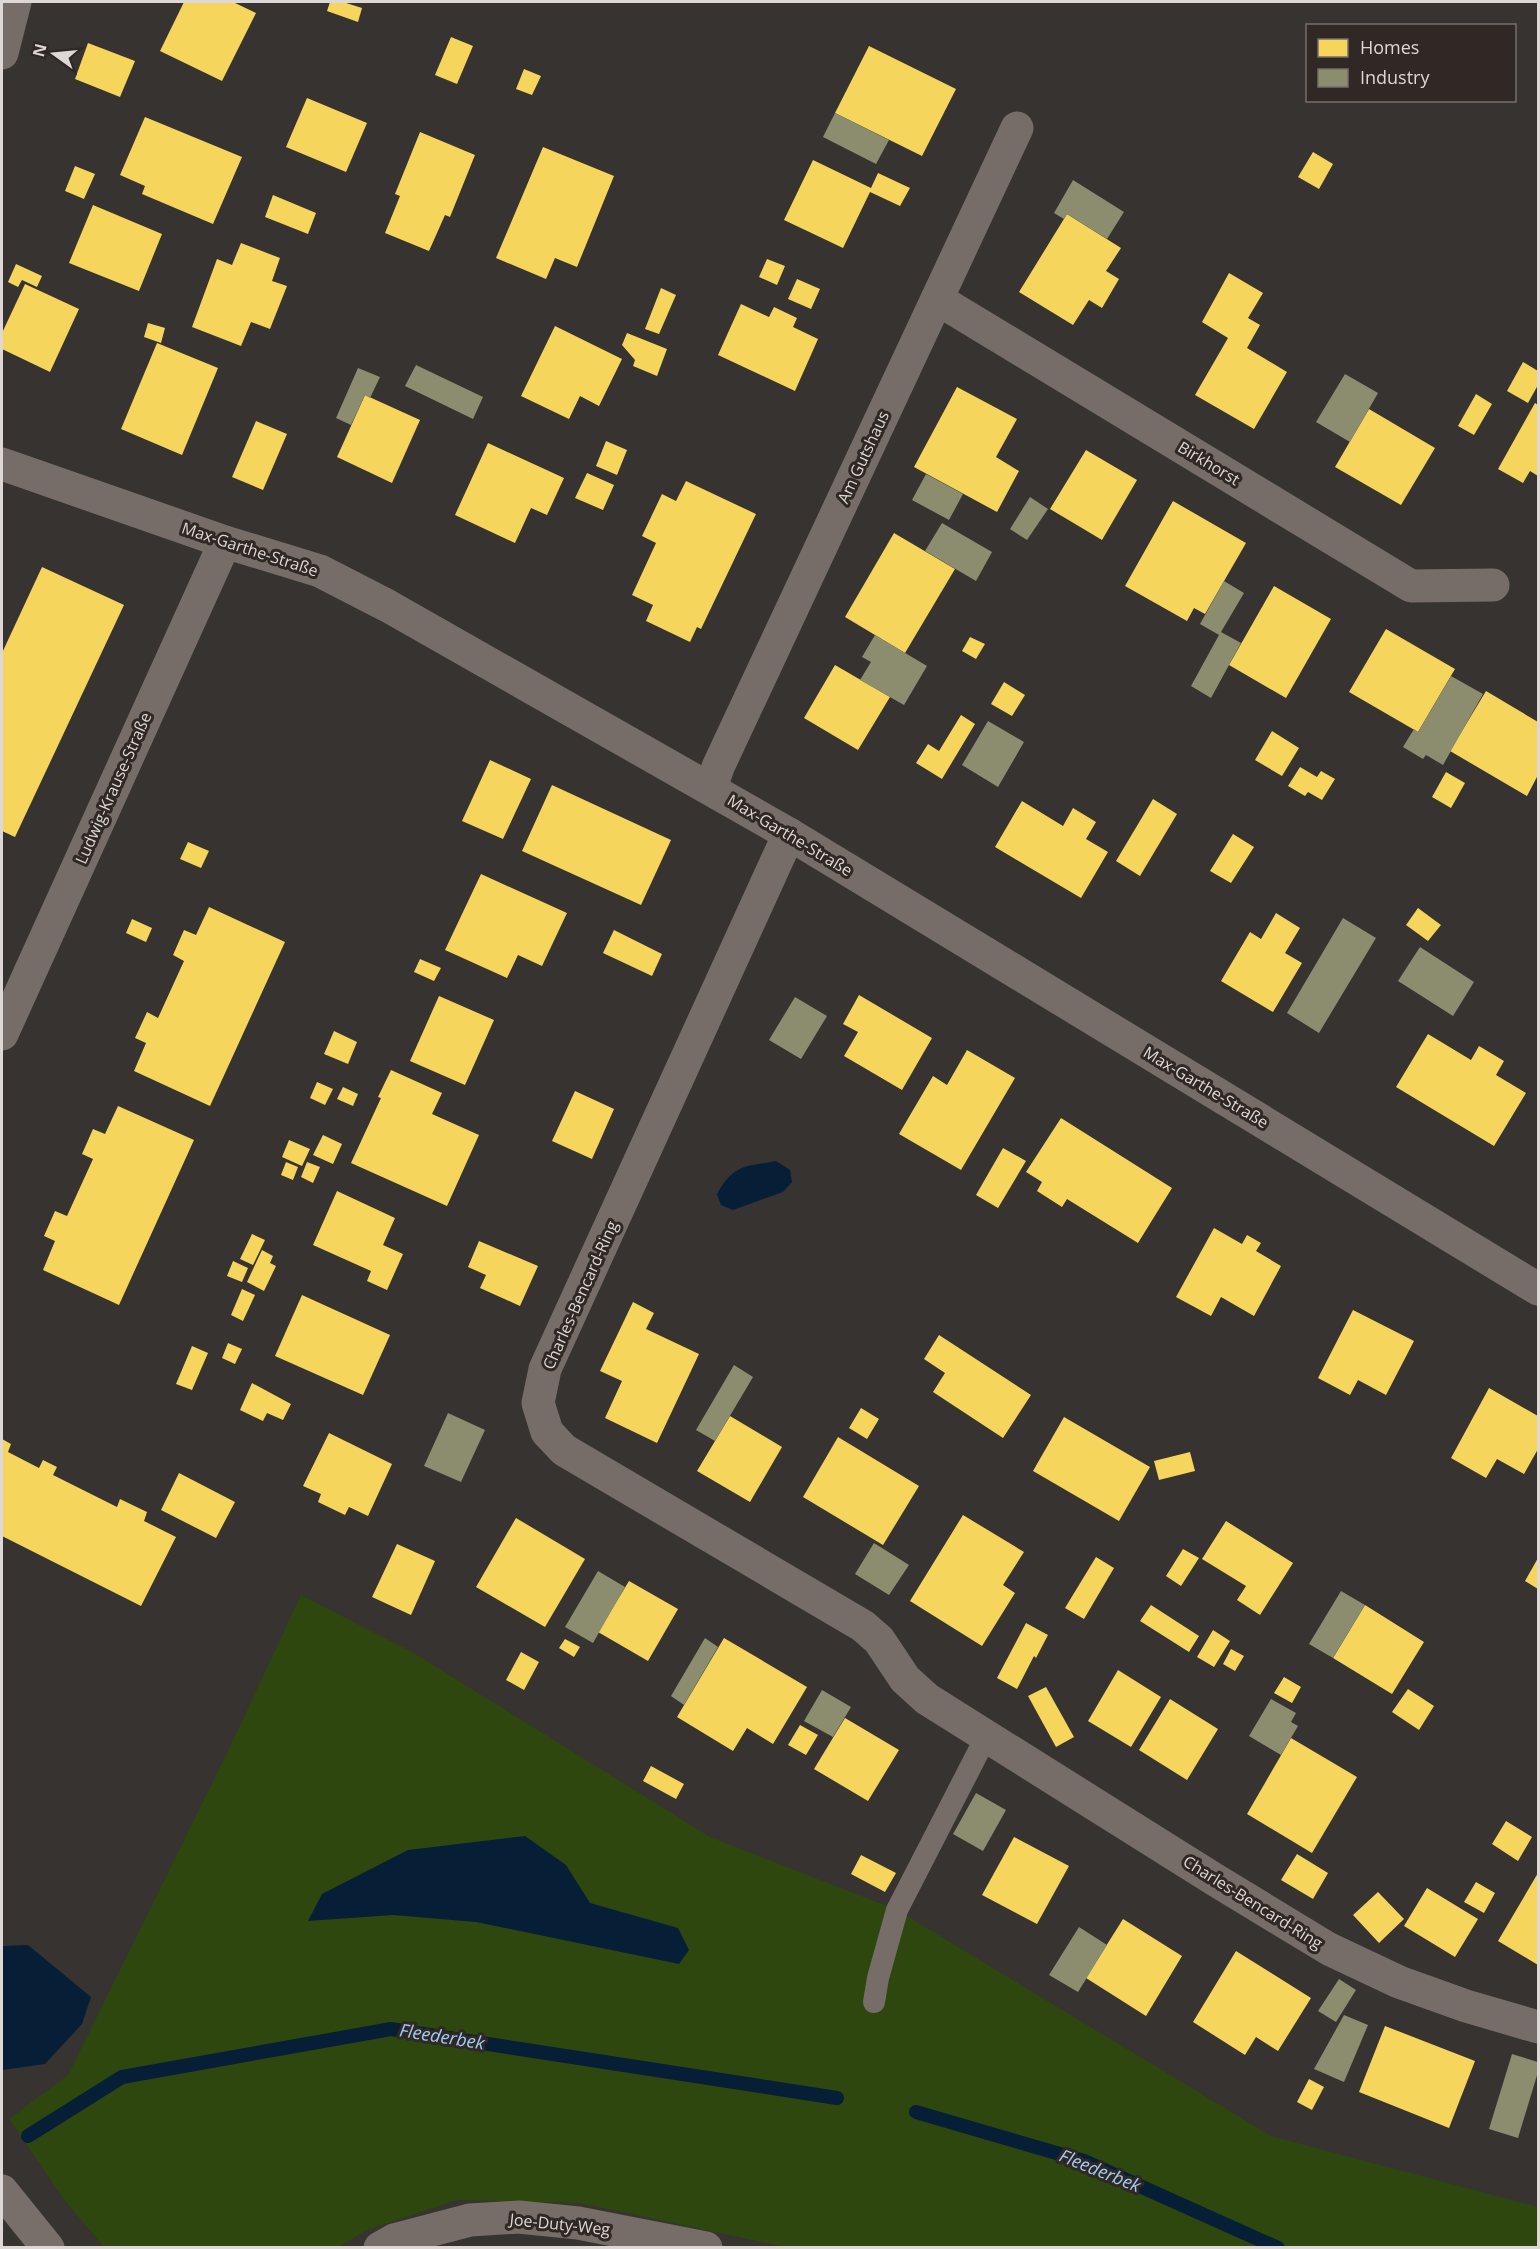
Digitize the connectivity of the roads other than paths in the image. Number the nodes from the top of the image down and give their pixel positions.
1 (15, 2) edge
2 (2, 53) edge
3 (1017, 128) dead end
4 (936, 299) junction
5 (2, 464) edge
6 (225, 542) junction
7 (1493, 585) dead end
8 (711, 788) junction
9 (789, 834) junction
10 (2, 1034) edge
11 (1539, 1289) edge
12 (987, 1735) junction
13 (874, 2002) dead end
14 (1539, 2027) edge
15 (2, 2191) edge
16 (48, 2247) edge
17 (380, 2247) edge
18 (706, 2247) edge

1 - 2 street
3 - 4 street, Am Gutshaus
4 - 7 street, Birkhorst
4 - 8 street, Am Gutshaus
5 - 6 street, Max-Garthe-Straße
6 - 8 street, Max-Garthe-Straße
6 - 10 street, Ludwig-Krause-Straße
8 - 9 street, Max-Garthe-Straße
9 - 11 street, Max-Garthe-Straße
9 - 12 street, Charles-Bencard-Ring
12 - 13 lane
12 - 14 street, Charles-Bencard-Ring
15 - 16 main road
17 - 18 street, Joe-Duty-Weg

